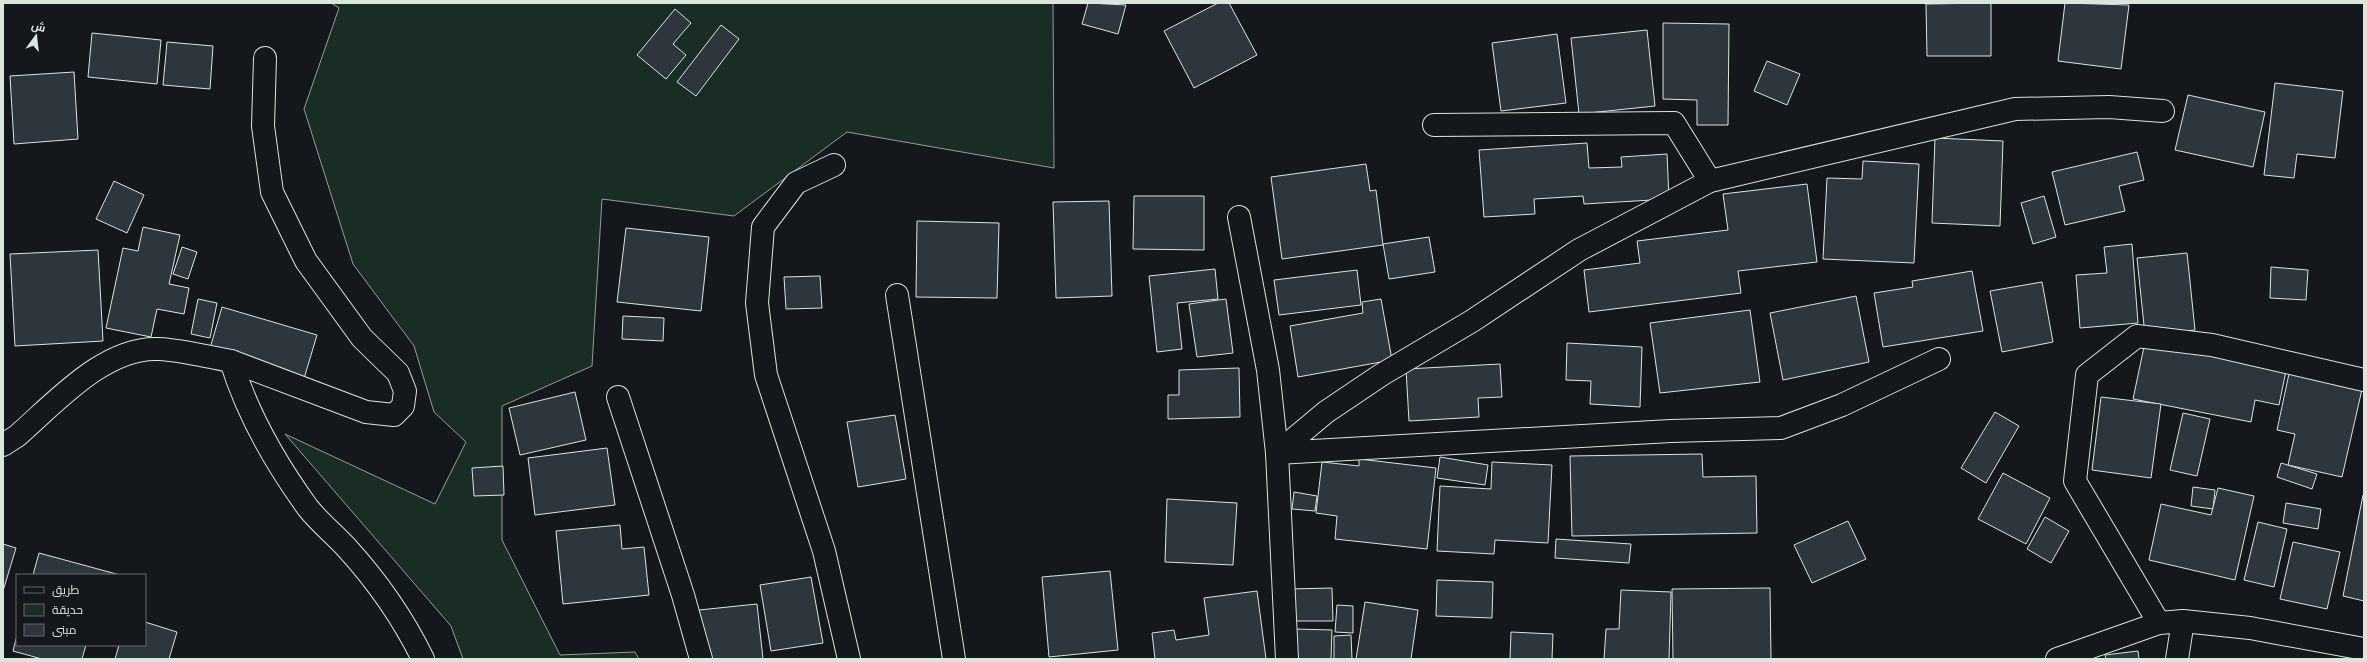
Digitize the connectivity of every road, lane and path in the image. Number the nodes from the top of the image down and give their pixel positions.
1 (265, 58) dead end
2 (2163, 111) dead end
3 (1434, 125) dead end
4 (834, 165) dead end
5 (1710, 181) junction
6 (1240, 217) dead end
7 (897, 295) dead end
8 (1939, 360) dead end
9 (231, 361) junction
10 (2364, 380) edge
11 (618, 397) dead end
12 (3, 445) edge
13 (1277, 454) junction
14 (2183, 621) junction
15 (2159, 623) junction
16 (2364, 649) edge
17 (423, 659) edge
18 (701, 659) edge
19 (849, 659) edge
20 (954, 659) edge
21 (1287, 659) edge
22 (2058, 659) edge
23 (2177, 659) edge

1 - 9 street
2 - 5 street
3 - 5 street
4 - 19 street
5 - 13 street
6 - 13 street
7 - 20 street
8 - 13 street
9 - 12 street
9 - 17 street
10 - 15 street
11 - 18 street
13 - 21 street
14 - 15 street
14 - 16 street
14 - 23 street
15 - 22 street

